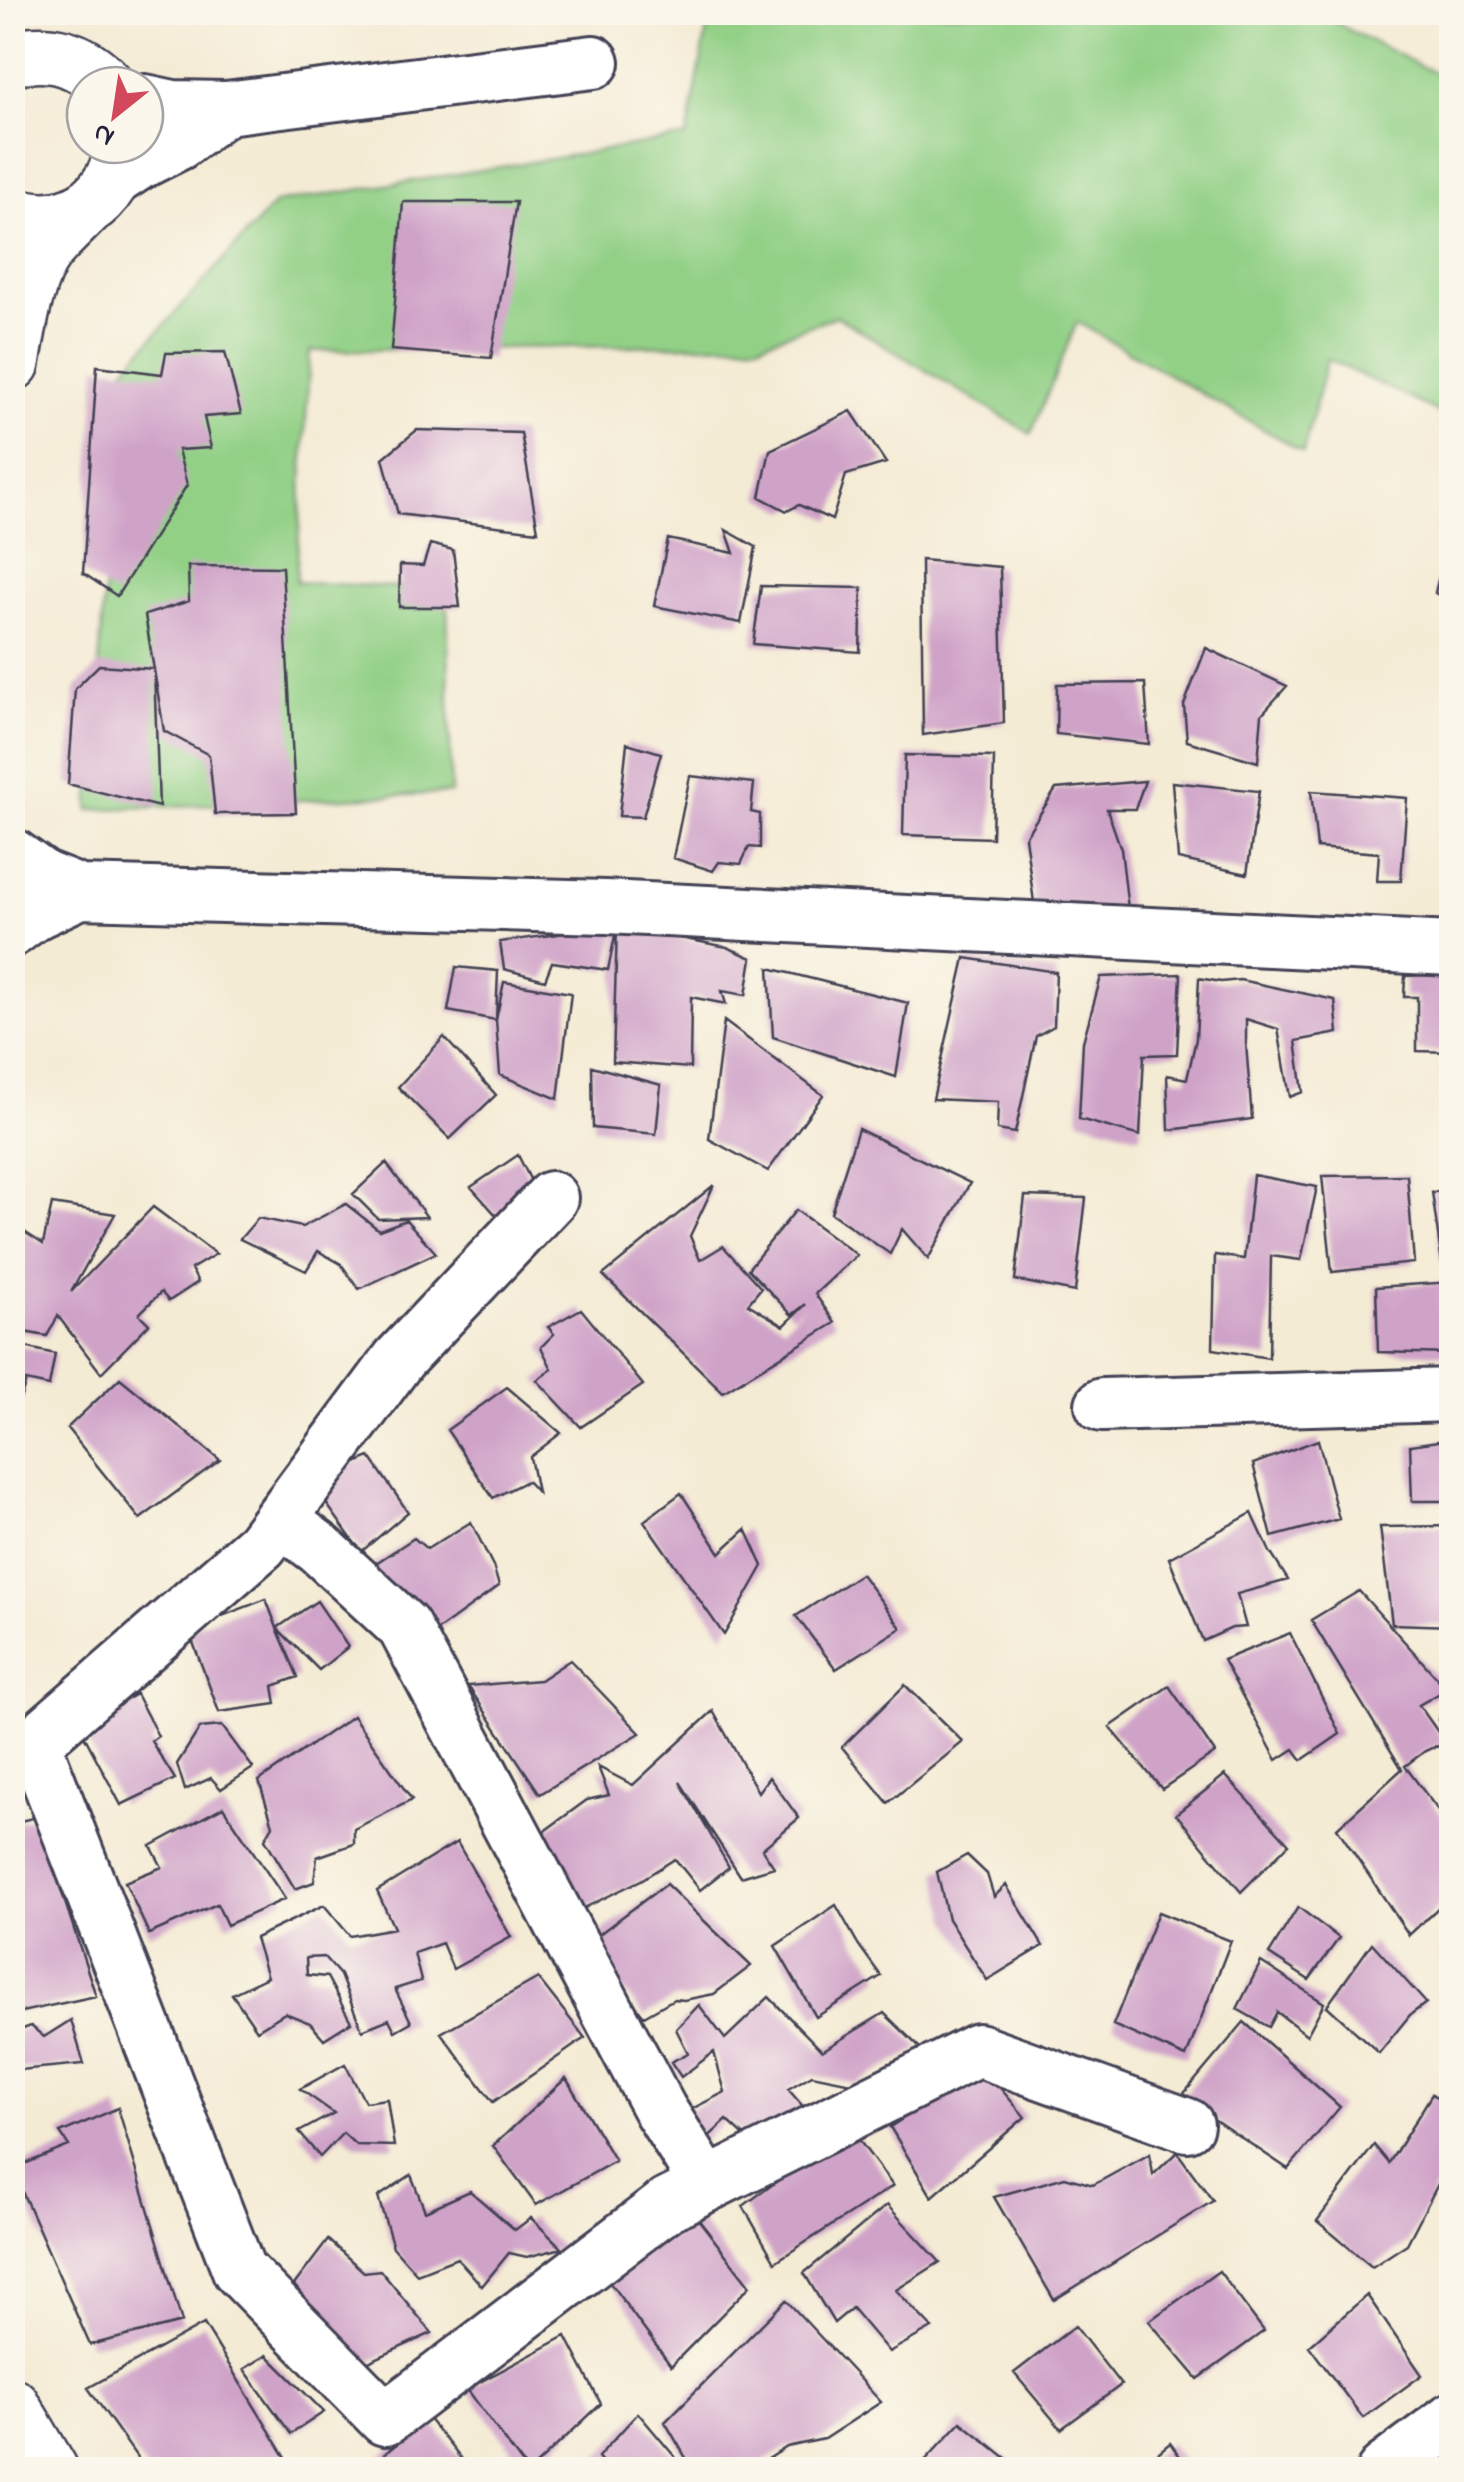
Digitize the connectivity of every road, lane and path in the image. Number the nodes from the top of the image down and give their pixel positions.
1 (44, 12) edge
2 (12, 58) edge
3 (593, 62) dead end
4 (76, 65) edge
5 (93, 65) edge
6 (165, 104) edge
7 (226, 108) junction
8 (107, 178) edge
9 (12, 215) edge
10 (12, 364) edge
11 (12, 855) edge
12 (80, 892) junction
13 (12, 930) edge
14 (1452, 949) edge
15 (551, 1198) dead end
16 (1452, 1396) edge
17 (1102, 1404) dead end
18 (280, 1520) junction
19 (23, 1750) edge
20 (1186, 2125) dead end
21 (708, 2185) junction
22 (12, 2406) edge
23 (1452, 2419) edge
24 (50, 2470) edge
25 (1384, 2470) edge

1 - 5 main road
2 - 4 main road
3 - 7 street
6 - 7 street
7 - 8 street
8 - 9 main road
8 - 10 main road
11 - 12 street
12 - 13 street
12 - 14 street
15 - 18 street
16 - 17 street
18 - 19 street
18 - 21 street
19 - 21 street
20 - 21 street
22 - 24 main road
23 - 25 street

